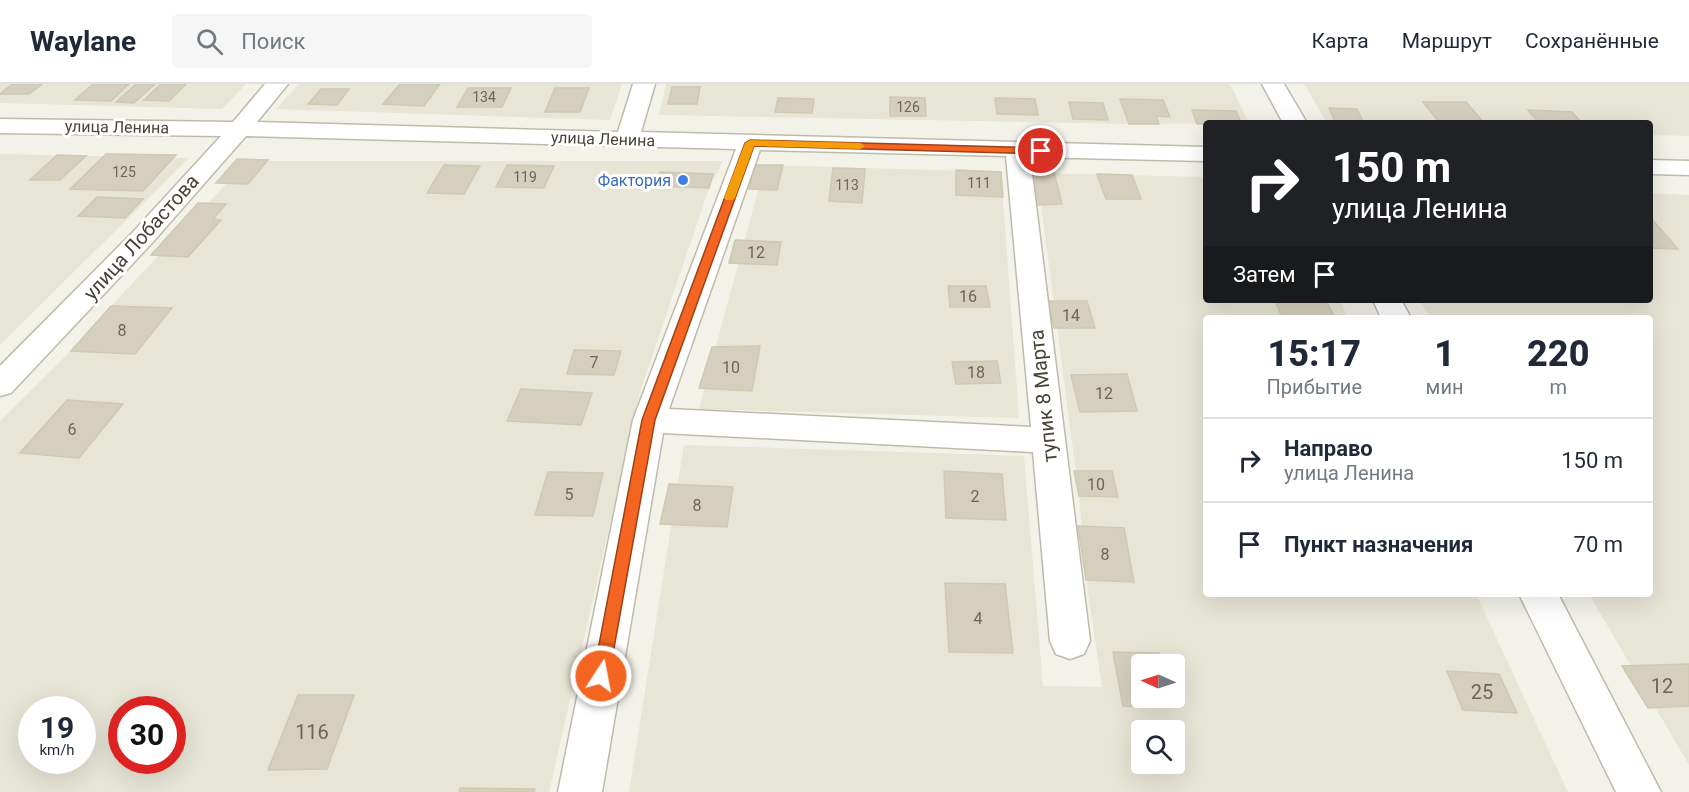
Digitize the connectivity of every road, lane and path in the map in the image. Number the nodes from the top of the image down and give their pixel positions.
1 (277, 84) edge
2 (644, 84) edge
3 (1273, 84) edge
4 (1293, 120) edge
5 (0, 126) edge
6 (240, 129) junction
7 (627, 140) junction
8 (750, 143) junction
9 (1017, 150) junction
10 (1203, 154) edge
11 (1653, 167) edge
12 (1689, 168) edge
13 (0, 385) edge
14 (649, 420) junction
15 (1048, 440) junction
16 (1540, 597) edge
17 (1070, 641) dead end
18 (579, 792) edge
19 (1639, 792) edge

1 - 6 street, улица Лобастова
2 - 7 street
3 - 4 street
5 - 6 street, улица Ленина
6 - 7 street, улица Ленина
6 - 13 street, улица Лобастова
7 - 8 street, улица Ленина
8 - 9 street, улица Ленина
8 - 14 street
9 - 10 street, улица Ленина
9 - 15 street, тупик 8 Марта
11 - 12 street
14 - 15 street
14 - 18 street
15 - 17 street, тупик 8 Марта
16 - 19 street

